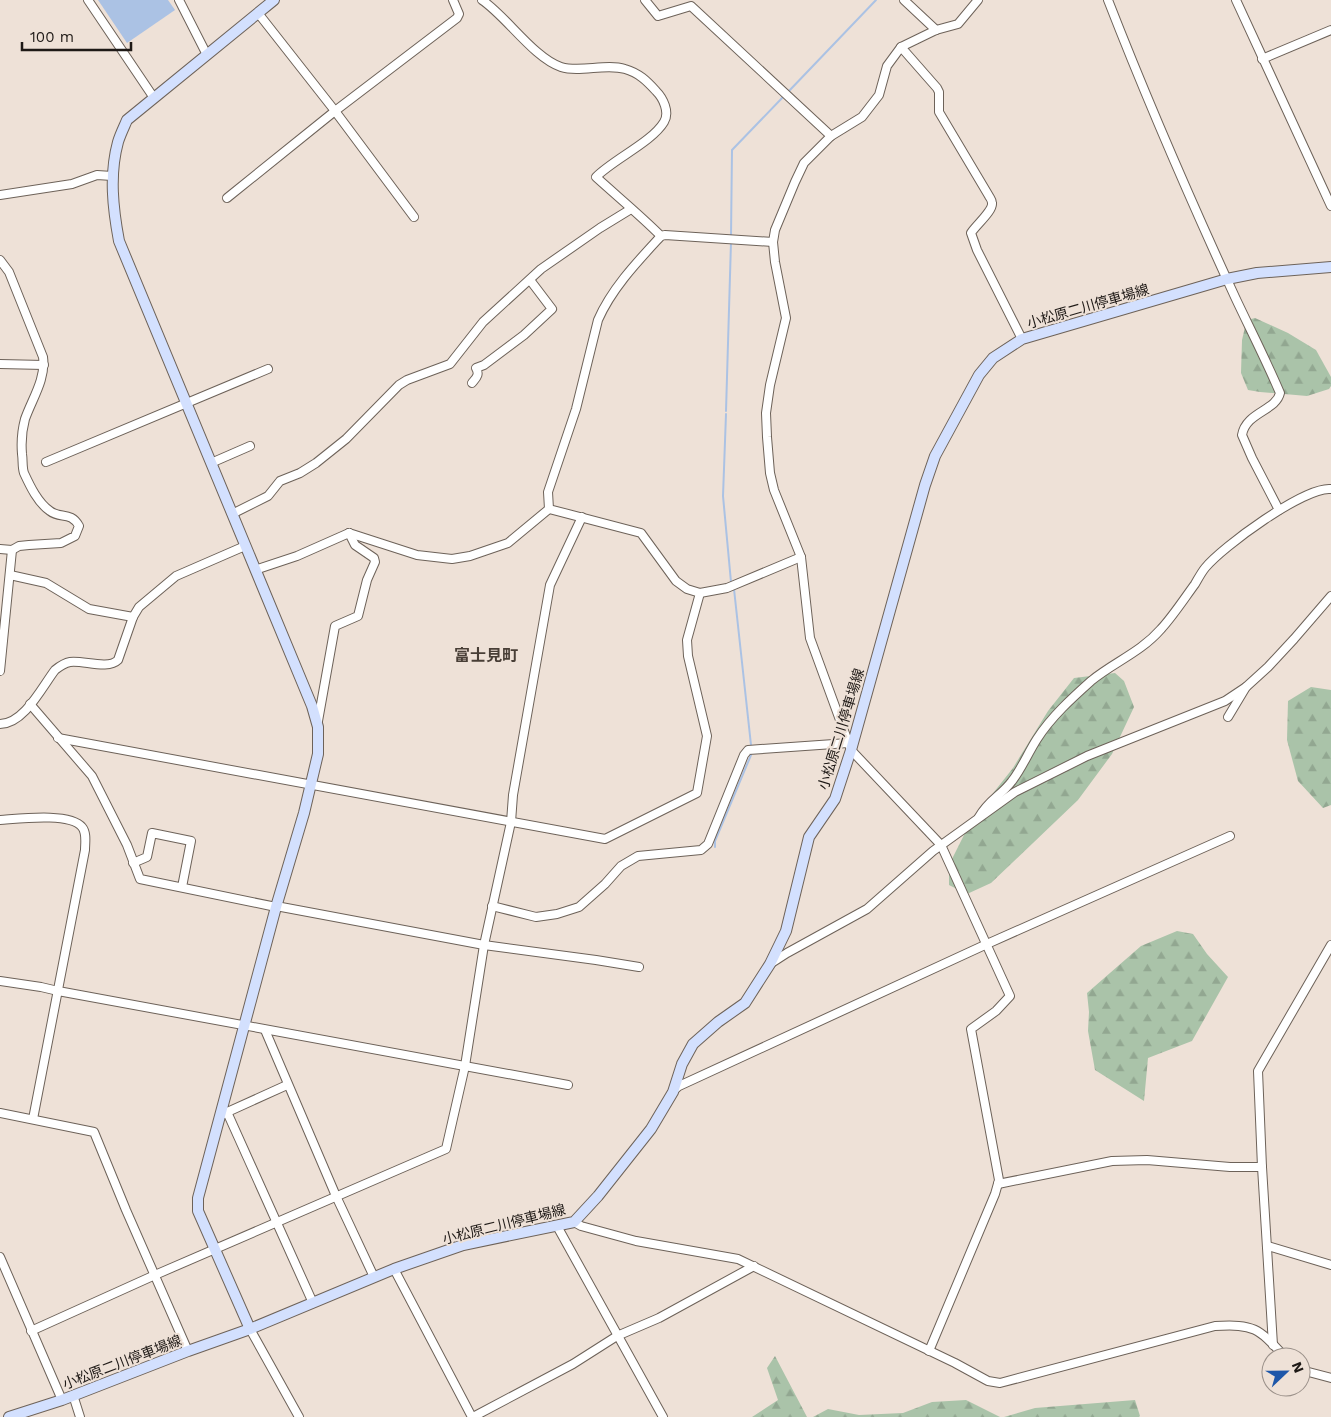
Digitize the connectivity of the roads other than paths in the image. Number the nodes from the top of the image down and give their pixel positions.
1 (88, 0) edge
2 (179, 0) edge
3 (274, 0) edge
4 (453, 0) edge
5 (482, 0) edge
6 (645, 0) edge
7 (904, 0) edge
8 (978, 0) edge
9 (1108, 0) edge
10 (1236, 0) edge
11 (258, 13) junction
12 (936, 30) junction
13 (1331, 30) edge
14 (901, 47) junction
15 (207, 54) junction
16 (1262, 59) junction
17 (154, 98) junction
18 (335, 111) junction
19 (831, 136) junction
20 (112, 176) junction
21 (0, 195) edge
22 (227, 198) dead end
23 (1331, 206) edge
24 (631, 209) junction
25 (414, 217) dead end
26 (661, 236) junction
27 (774, 242) junction
28 (0, 260) edge
29 (1331, 267) edge
30 (1227, 279) junction
31 (530, 280) junction
32 (1022, 339) junction
33 (0, 364) edge
34 (44, 365) junction
35 (268, 369) dead end
36 (472, 383) dead end
37 (186, 403) junction
38 (250, 446) dead end
39 (46, 462) dead end
40 (211, 463) junction
41 (1331, 489) edge
42 (549, 509) junction
43 (1279, 510) junction
44 (232, 514) junction
45 (582, 517) junction
46 (349, 533) junction
47 (245, 546) junction
48 (0, 549) edge
49 (12, 550) junction
50 (801, 556) junction
51 (255, 570) junction
52 (10, 575) junction
53 (700, 593) junction
54 (1331, 596) edge
55 (133, 617) junction
56 (0, 671) edge
57 (1246, 687) junction
58 (30, 704) junction
59 (1228, 717) dead end
60 (0, 724) edge
61 (318, 727) junction
62 (58, 738) junction
63 (850, 747) junction
64 (311, 785) junction
65 (978, 819) junction
66 (0, 820) edge
67 (511, 822) junction
68 (1230, 836) dead end
69 (941, 845) junction
70 (133, 863) junction
71 (182, 888) junction
72 (276, 906) junction
73 (492, 906) junction
74 (987, 944) junction
75 (484, 945) junction
76 (1331, 945) edge
77 (770, 964) junction
78 (639, 968) dead end
79 (0, 981) edge
80 (58, 991) junction
81 (246, 1026) junction
82 (265, 1030) junction
83 (465, 1066) junction
84 (287, 1085) junction
85 (568, 1085) dead end
86 (673, 1092) junction
87 (0, 1113) edge
88 (224, 1113) junction
89 (33, 1119) junction
90 (1262, 1167) junction
91 (998, 1184) junction
92 (336, 1196) junction
93 (574, 1222) junction
94 (276, 1223) junction
95 (557, 1226) junction
96 (1268, 1246) junction
97 (215, 1249) junction
98 (0, 1257) edge
99 (1331, 1265) edge
100 (754, 1266) junction
101 (394, 1270) junction
102 (154, 1275) junction
103 (374, 1277) junction
104 (313, 1303) junction
105 (250, 1329) junction
106 (31, 1332) junction
107 (617, 1336) junction
108 (1274, 1345) joint
109 (188, 1351) junction
110 (929, 1351) junction
111 (1311, 1373) edge
112 (1331, 1378) edge
113 (73, 1395) junction
114 (62, 1400) junction
115 (9, 1417) edge
116 (80, 1417) edge
117 (299, 1417) edge
118 (472, 1417) edge
119 (663, 1417) edge

1 - 17 street
2 - 15 street
3 - 11 main road
4 - 18 street
5 - 24 street
6 - 19 street
7 - 12 street
8 - 12 street
9 - 30 street
10 - 16 street
11 - 15 main road
11 - 18 street
12 - 14 street
13 - 16 street
14 - 19 street
14 - 32 street
15 - 17 main road
16 - 23 street
17 - 20 main road
18 - 22 street
18 - 25 street
19 - 27 street
20 - 21 street
20 - 37 main road
24 - 26 street
24 - 31 street
26 - 27 street
26 - 42 street
27 - 50 street
28 - 34 street
29 - 30 main road, 小松原二川停車場線
30 - 32 main road, 小松原二川停車場線
30 - 43 street
31 - 36 street
31 - 44 street
32 - 63 main road, 小松原二川停車場線
33 - 34 street
34 - 49 street
35 - 37 street
37 - 39 street
37 - 40 main road
38 - 40 street
40 - 44 main road
41 - 43 street
42 - 45 street
42 - 46 street
43 - 65 street
44 - 47 main road
45 - 53 street
45 - 67 street
46 - 51 street
46 - 61 street
47 - 51 main road
47 - 55 street
48 - 49 street
49 - 52 street
50 - 53 street
50 - 63 street
51 - 61 main road
52 - 55 street
52 - 56 street
53 - 67 street
54 - 57 street
55 - 58 street
57 - 59 street
57 - 65 street
58 - 60 street
58 - 62 street
61 - 64 main road
62 - 64 street
62 - 70 street
63 - 69 street
63 - 73 street
63 - 77 main road, 小松原二川停車場線
64 - 67 street
64 - 72 main road
65 - 69 street
66 - 80 street
67 - 73 street
68 - 74 street
69 - 74 street
69 - 77 street
70 - 71 street
70 - 71 street
71 - 72 street
72 - 75 street
72 - 81 main road
73 - 75 street
74 - 86 street
74 - 91 street
75 - 78 street
75 - 83 street
76 - 90 street
77 - 86 main road, 小松原二川停車場線
79 - 80 street
80 - 81 street
80 - 89 street
81 - 82 street
81 - 88 main road
82 - 83 street
82 - 84 street
83 - 85 street
83 - 92 street
84 - 88 street
84 - 92 street
86 - 93 main road, 小松原二川停車場線
87 - 89 street
88 - 94 street
88 - 97 main road
89 - 102 street
90 - 91 street
90 - 96 street
91 - 110 street
92 - 94 street
92 - 103 street
93 - 95 main road, 小松原二川停車場線
93 - 100 street
94 - 97 street
94 - 104 street
95 - 101 main road, 小松原二川停車場線
95 - 107 street
96 - 99 street
96 - 108 street
97 - 102 street
97 - 105 main road
98 - 106 street
100 - 107 street
100 - 110 street
101 - 103 main road, 小松原二川停車場線
101 - 118 street
102 - 106 street
102 - 109 street
103 - 104 main road, 小松原二川停車場線
104 - 105 main road, 小松原二川停車場線
105 - 109 main road, 小松原二川停車場線
105 - 117 street
106 - 114 street
107 - 118 street
107 - 119 street
108 - 110 street
109 - 113 main road, 小松原二川停車場線
111 - 112 street
113 - 114 main road, 小松原二川停車場線
113 - 116 street
114 - 115 main road, 小松原二川停車場線

